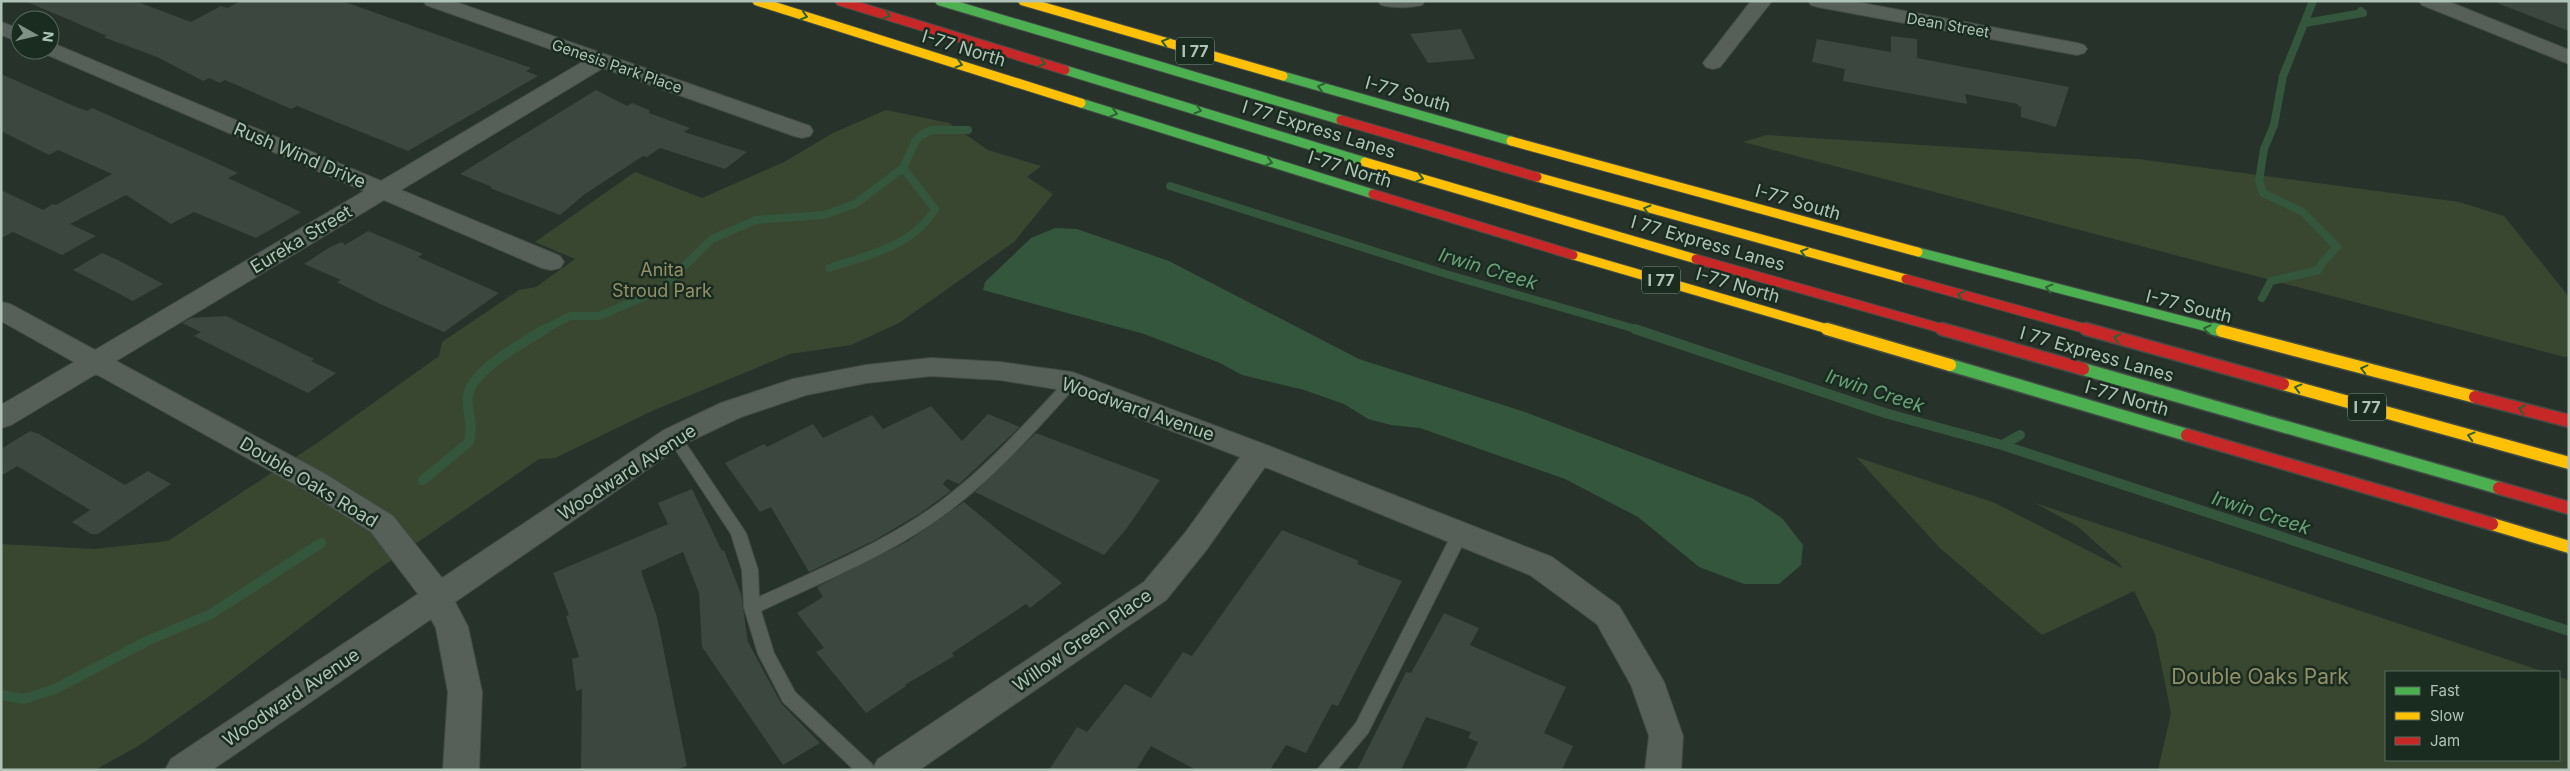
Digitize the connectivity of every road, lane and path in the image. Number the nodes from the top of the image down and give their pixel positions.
1 (433, 1) edge
2 (757, 1) edge
3 (840, 1) edge
4 (940, 1) edge
5 (1023, 1) edge
6 (1388, 1) edge
7 (1415, 1) edge
8 (1762, 1) edge
9 (1818, 1) edge
10 (2429, 1) edge
11 (2077, 49) dead end
12 (60, 53) edge
13 (2569, 58) edge
14 (601, 60) junction
15 (1713, 63) dead end
16 (802, 131) dead end
17 (383, 191) junction
18 (551, 262) dead end
19 (1, 310) edge
20 (96, 362) junction
21 (1072, 382) junction
22 (1, 418) edge
23 (2569, 422) edge
24 (674, 437) junction
25 (1259, 453) junction
26 (2569, 463) edge
27 (2569, 508) edge
28 (1460, 534) junction
29 (2569, 547) edge
30 (438, 597) junction
31 (752, 608) junction
32 (183, 770) edge
33 (461, 770) edge
34 (866, 770) edge
35 (890, 770) edge
36 (1326, 770) edge
37 (1663, 770) edge

1 - 14 street, Genesis Park Place
2 -> 29 highway, I-77 North / I 77
3 -> 27 highway, I 77 Express Lanes / I 77
26 -> 4 highway, I 77 Express Lanes / I 77
23 -> 5 highway, I-77 South / I 77
6 - 7 street
8 - 15 street
9 - 11 street, Dean Street
10 - 13 street
12 - 17 street, Rush Wind Drive
14 - 16 street, Genesis Park Place
14 - 17 street, Eureka Street
17 - 18 street, Rush Wind Drive
17 - 20 street, Eureka Street
19 - 20 street, Double Oaks Road
20 - 22 street, Eureka Street
20 - 30 street, Double Oaks Road
21 - 24 street, Woodward Avenue
21 - 25 street, Woodward Avenue
21 - 31 lane
24 - 30 street, Woodward Avenue
24 - 31 lane
25 - 28 street, Woodward Avenue
25 - 35 street, Willow Green Place
28 - 36 lane
28 - 37 street, Woodward Avenue
30 - 32 street, Woodward Avenue
30 - 33 street, Double Oaks Road
31 - 34 lane

